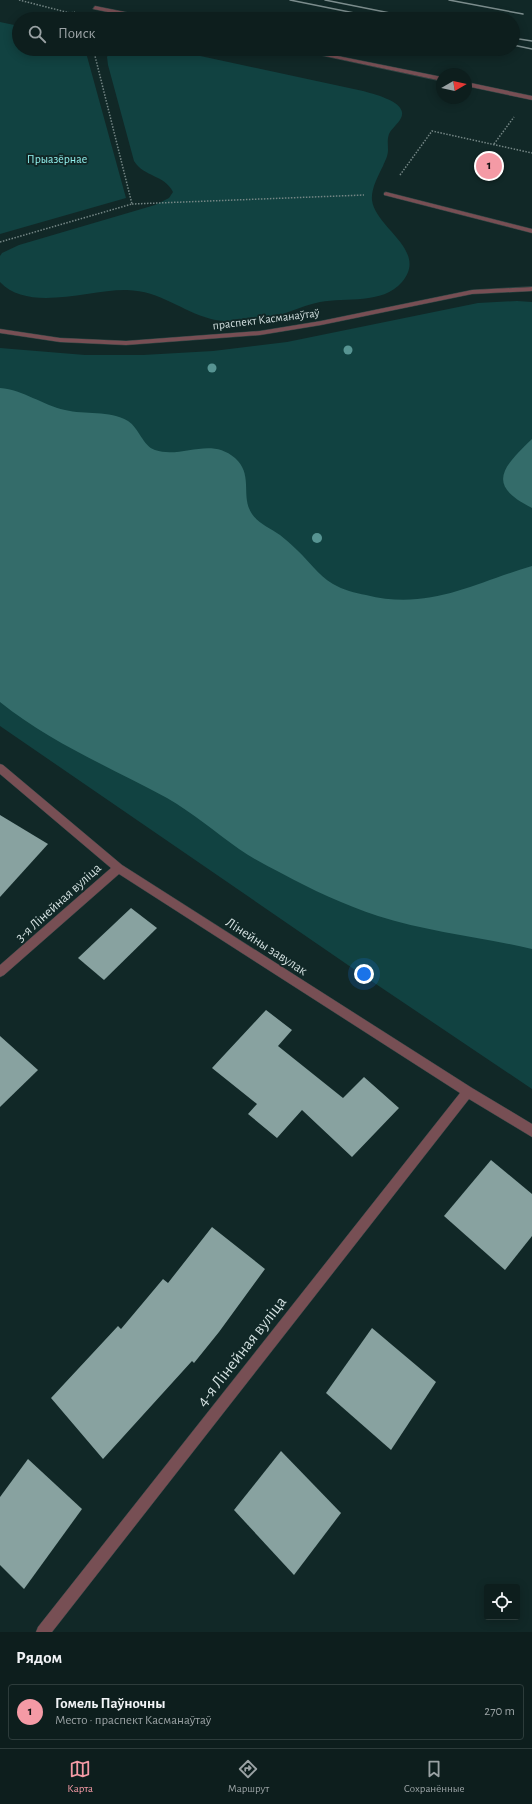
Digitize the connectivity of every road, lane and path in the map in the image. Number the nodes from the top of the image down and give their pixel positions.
1 (20, 0) edge
2 (96, 8) dead end
3 (70, 12) dead end
4 (116, 12) edge
5 (95, 56) dead end
6 (329, 56) edge
7 (436, 78) edge
8 (472, 85) edge
9 (532, 98) edge
10 (511, 122) dead end
11 (494, 144) junction
12 (532, 152) edge
13 (386, 194) junction
14 (132, 204) junction
15 (532, 231) edge
16 (0, 242) edge
17 (532, 289) edge
18 (0, 332) edge
19 (0, 768) edge
20 (118, 868) junction
21 (0, 972) edge
22 (468, 1092) junction
23 (532, 1131) edge
24 (43, 1632) edge

1 - 3 path
2 - 4 street
5 - 14 path
6 - 7 street
8 - 9 street
10 - 11 path
11 - 12 path
11 - 13 path
13 - 14 path
13 - 15 street
14 - 16 path
17 - 18 street, праспект Касманаўтаў
19 - 20 street, Лінейны завулак
20 - 21 street, 3-я Лінейная вуліца
20 - 22 street, Лінейны завулак
22 - 23 street, Лінейны завулак
22 - 24 street, 4-я Лінейная вуліца

